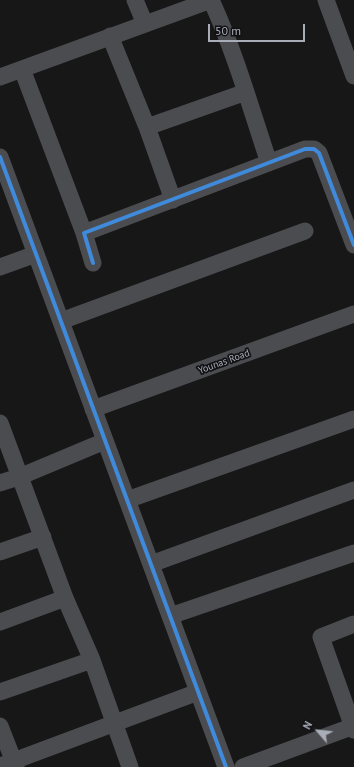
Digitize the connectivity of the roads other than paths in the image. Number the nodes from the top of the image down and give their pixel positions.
1 (136, 0) edge
2 (211, 0) edge
3 (326, 0) edge
4 (145, 24) junction
5 (110, 36) junction
6 (22, 69) junction
7 (354, 76) edge
8 (0, 77) edge
9 (246, 92) junction
10 (147, 128) junction
11 (0, 157) edge
12 (269, 163) junction
13 (173, 200) junction
14 (306, 232) dead end
15 (84, 233) junction
16 (354, 245) edge
17 (36, 254) junction
18 (93, 263) dead end
19 (0, 267) edge
20 (354, 314) edge
21 (61, 321) junction
22 (93, 409) junction
23 (354, 419) edge
24 (0, 423) edge
25 (105, 441) junction
26 (20, 477) junction
27 (0, 483) edge
28 (354, 490) edge
29 (127, 500) junction
30 (43, 537) junction
31 (0, 552) edge
32 (354, 553) edge
33 (151, 564) junction
34 (65, 598) junction
35 (170, 616) junction
36 (0, 622) edge
37 (354, 624) edge
38 (92, 660) junction
39 (0, 692) edge
40 (198, 692) junction
41 (114, 724) junction
42 (0, 726) edge
43 (354, 727) edge
44 (10, 765) edge
45 (130, 767) edge
46 (226, 767) edge
47 (243, 767) edge

1 - 4 street
2 - 4 street
2 - 9 street
3 - 7 street
4 - 5 street
5 - 6 street
5 - 10 street
6 - 8 street
6 - 15 street
9 - 10 street
9 - 12 street
10 - 13 street
11 - 17 street
12 - 13 street
12 - 16 street
13 - 15 street
14 - 21 street
15 - 18 street
17 - 19 street
17 - 21 street
20 - 22 street, Younas Road
21 - 22 street
22 - 25 street
23 - 29 street
24 - 26 street
25 - 26 street
25 - 29 street
26 - 27 street
26 - 30 street
28 - 33 street
29 - 33 street
30 - 31 street
30 - 34 street
32 - 35 street
33 - 35 street
34 - 36 street
34 - 38 street
35 - 40 street
37 - 43 street
38 - 39 street
38 - 41 street
40 - 41 street
40 - 46 street
41 - 44 street
41 - 45 street
42 - 44 street
43 - 47 street

